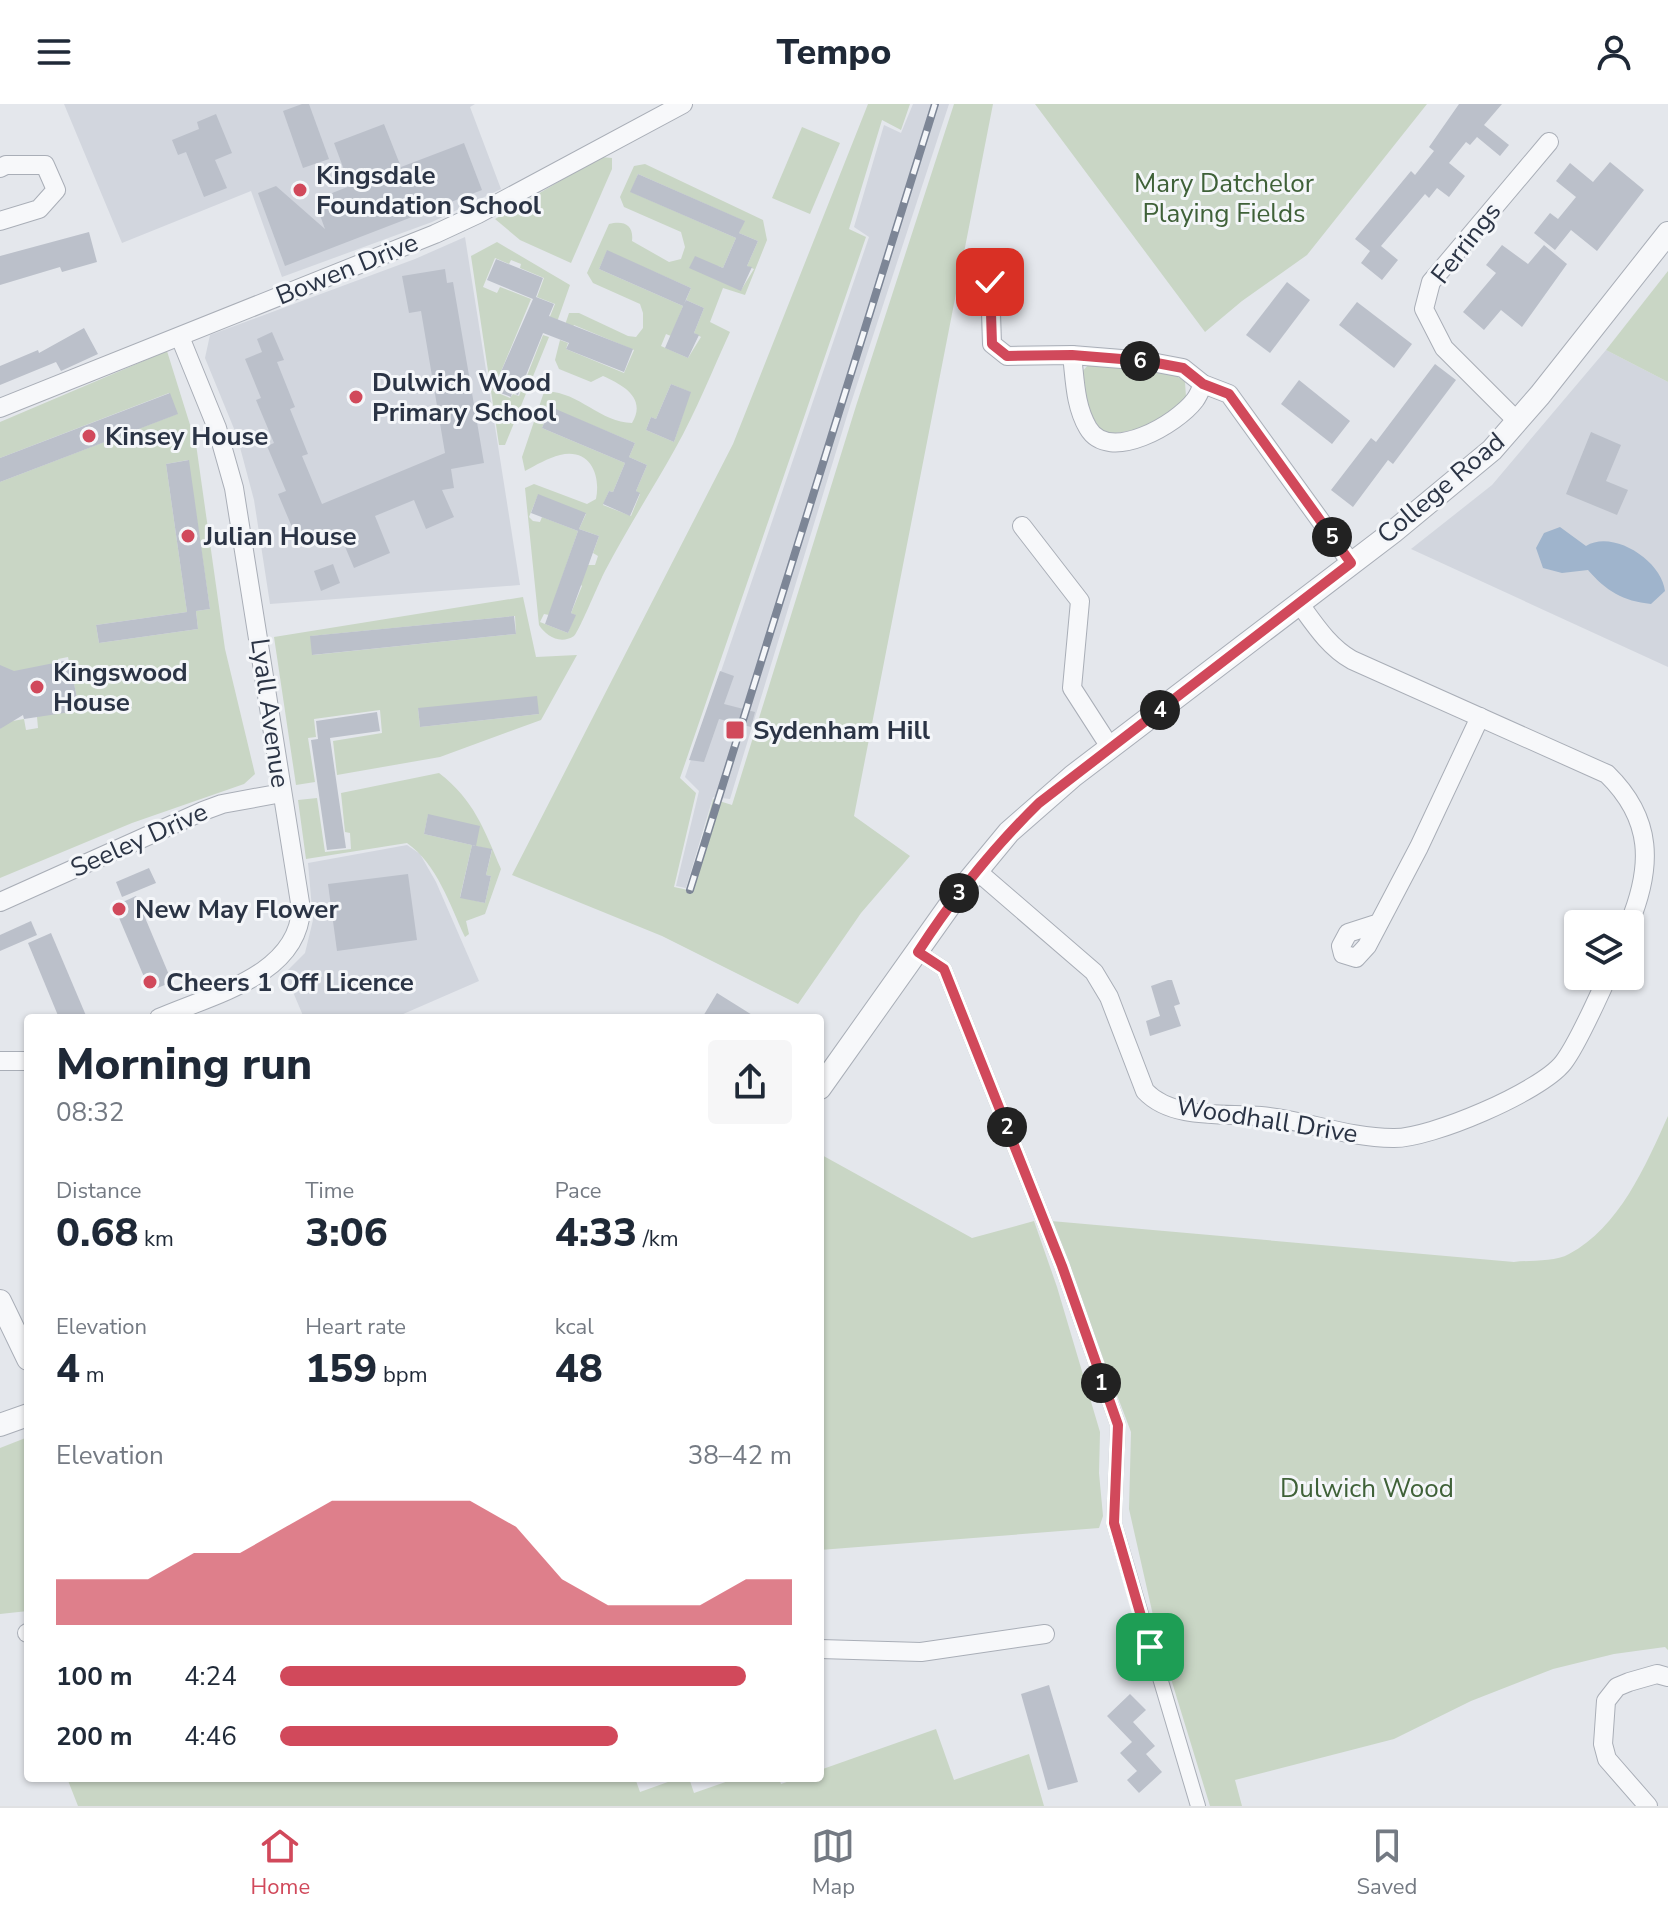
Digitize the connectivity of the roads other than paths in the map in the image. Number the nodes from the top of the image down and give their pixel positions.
1 (683, 104) edge
2 (1549, 142) dead end
3 (0, 168) edge
4 (0, 221) edge
5 (1668, 233) edge
6 (990, 282) dead end
7 (180, 337) junction
8 (1072, 355) junction
9 (1203, 384) junction
10 (0, 408) edge
11 (1517, 421) junction
12 (1022, 526) dead end
13 (1351, 563) junction
14 (1299, 603) junction
15 (1480, 717) junction
16 (1110, 747) junction
17 (282, 793) junction
18 (977, 871) junction
19 (0, 902) edge
20 (1635, 910) edge
21 (1379, 923) dead end
22 (918, 952) junction
23 (1601, 990) edge
24 (168, 1014) edge
25 (0, 1061) edge
26 (24, 1061) edge
27 (824, 1082) edge
28 (0, 1301) edge
29 (24, 1351) edge
30 (24, 1416) edge
31 (0, 1425) edge
32 (1045, 1634) dead end
33 (824, 1649) edge
34 (1668, 1677) edge
35 (1198, 1806) edge
36 (1648, 1806) edge

1 - 7 street, Bowen Drive
2 - 11 street, Ferrings
3 - 4 street
5 - 11 street, College Road
6 - 8 street
7 - 10 street, Bowen Drive
7 - 17 street, Lyall Avenue
8 - 9 street
8 - 9 street
9 - 13 street
11 - 13 street, College Road
12 - 16 street
13 - 14 street, College Road
14 - 15 street
14 - 16 street, College Road
15 - 20 street
15 - 21 street
16 - 18 street, College Road
17 - 19 street, Seeley Drive
17 - 24 street, Lyall Avenue
18 - 22 street, College Road
18 - 23 street, Woodhall Drive
22 - 27 street, College Road
22 - 35 street
25 - 26 street
28 - 29 street
30 - 31 street
32 - 33 street
34 - 36 street

